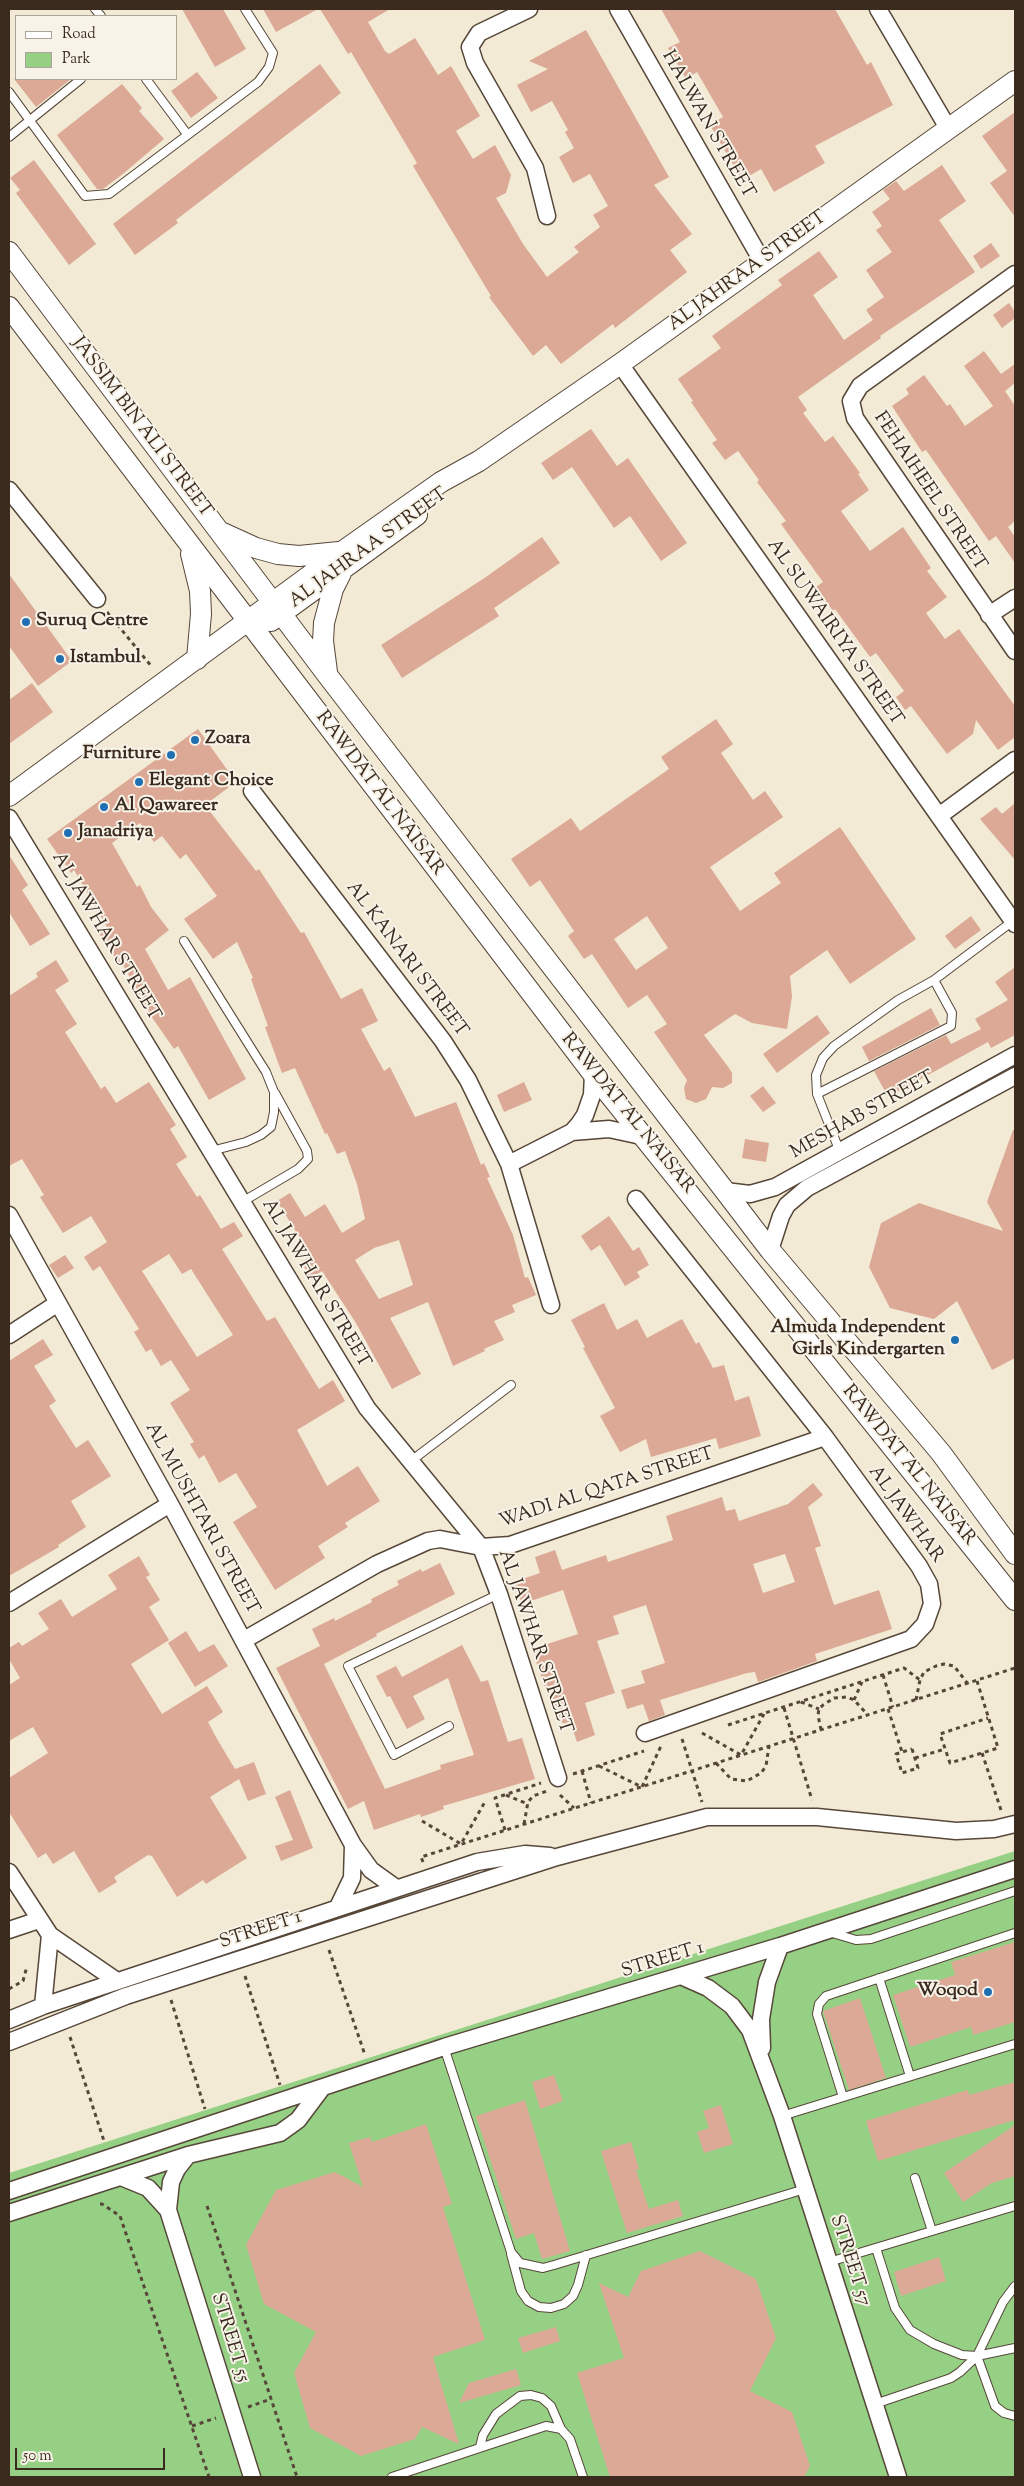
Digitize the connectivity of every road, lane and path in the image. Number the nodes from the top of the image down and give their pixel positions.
1 (245, 9) edge
2 (529, 9) edge
3 (618, 9) edge
4 (878, 9) edge
5 (80, 80) edge
6 (147, 80) edge
7 (1015, 81) edge
8 (9, 92) edge
9 (29, 120) junction
10 (948, 128) junction
11 (187, 134) junction
12 (9, 137) edge
13 (547, 216) dead end
14 (9, 252) edge
15 (762, 261) junction
16 (1015, 274) edge
17 (9, 307) edge
18 (620, 364) junction
19 (478, 461) junction
20 (9, 490) edge
21 (217, 530) junction
22 (186, 540) junction
23 (343, 551) junction
24 (341, 573) junction
25 (1015, 598) edge
26 (97, 599) joint
27 (277, 609) junction
28 (989, 615) junction
29 (252, 628) junction
30 (1015, 651) edge
31 (197, 659) junction
32 (328, 676) junction
33 (164, 683) junction
34 (1015, 760) edge
35 (252, 791) dead end
36 (9, 796) edge
37 (938, 816) junction
38 (9, 818) edge
39 (1014, 923) edge
40 (184, 941) dead end
41 (934, 980) junction
42 (1015, 1055) edge
43 (593, 1074) junction
44 (1015, 1076) edge
45 (274, 1092) junction
46 (817, 1094) junction
47 (572, 1132) junction
48 (646, 1137) junction
49 (211, 1151) junction
50 (840, 1152) junction
51 (509, 1164) junction
52 (724, 1191) junction
53 (636, 1199) dead end
54 (242, 1202) junction
55 (9, 1215) edge
56 (770, 1250) junction
57 (58, 1303) junction
58 (551, 1306) dead end
59 (9, 1335) edge
60 (510, 1385) dead end
61 (825, 1437) junction
62 (411, 1461) junction
63 (170, 1504) junction
64 (481, 1547) junction
65 (1015, 1554) edge
66 (499, 1594) junction
67 (1015, 1600) edge
68 (9, 1603) edge
69 (244, 1640) junction
70 (1015, 1668) edge
71 (883, 1675) dead end
72 (977, 1681) junction
73 (862, 1682) dead end
74 (968, 1684) junction
75 (854, 1700) junction
76 (916, 1700) junction
77 (801, 1702) dead end
78 (893, 1707) junction
79 (784, 1708) dead end
80 (888, 1709) junction
81 (819, 1710) junction
82 (764, 1714) dead end
83 (868, 1715) junction
84 (988, 1718) junction
85 (676, 1722) junction
86 (448, 1726) dead end
87 (822, 1730) junction
88 (645, 1733) dead end
89 (702, 1733) dead end
90 (793, 1739) junction
91 (662, 1745) dead end
92 (769, 1746) junction
93 (945, 1749) junction
94 (902, 1752) junction
95 (982, 1753) junction
96 (741, 1755) junction
97 (915, 1758) junction
98 (716, 1763) junction
99 (598, 1766) dead end
100 (582, 1771) dead end
101 (692, 1771) junction
102 (558, 1778) dead end
103 (642, 1787) junction
104 (505, 1795) dead end
105 (486, 1800) dead end
106 (591, 1803) junction
107 (528, 1804) junction
108 (574, 1808) junction
109 (707, 1817) junction
110 (817, 1817) junction
111 (422, 1821) dead end
112 (524, 1824) junction
113 (1011, 1826) edge
114 (461, 1844) junction
115 (353, 1845) junction
116 (557, 1857) junction
117 (1015, 1869) edge
118 (9, 1872) edge
119 (428, 1878) junction
120 (396, 1888) junction
121 (1015, 1891) edge
122 (338, 1907) junction
123 (39, 1920) junction
124 (9, 1930) edge
125 (827, 1931) junction
126 (323, 1932) junction
127 (1015, 1933) edge
128 (50, 1935) junction
129 (780, 1946) junction
130 (240, 1959) junction
131 (681, 1976) junction
132 (879, 1978) junction
133 (117, 1981) junction
134 (166, 1983) junction
135 (43, 2006) junction
136 (9, 2020) edge
137 (65, 2020) junction
138 (9, 2042) edge
139 (1015, 2044) edge
140 (444, 2047) junction
141 (762, 2058) junction
142 (371, 2072) junction
143 (910, 2076) junction
144 (322, 2088) junction
145 (843, 2097) junction
146 (285, 2100) junction
147 (782, 2116) junction
148 (210, 2125) junction
149 (188, 2155) junction
150 (110, 2158) junction
151 (121, 2177) junction
152 (915, 2178) dead end
153 (805, 2189) junction
154 (9, 2191) edge
155 (207, 2206) dead end
156 (1015, 2206) edge
157 (93, 2207) dead end
158 (168, 2210) junction
159 (9, 2213) edge
160 (932, 2231) junction
161 (876, 2248) junction
162 (511, 2252) junction
163 (586, 2256) junction
164 (829, 2262) junction
165 (1015, 2286) edge
166 (1015, 2348) edge
167 (977, 2356) junction
168 (874, 2404) junction
169 (1015, 2416) edge
170 (561, 2429) junction
171 (480, 2447) junction
172 (209, 2477) edge
173 (252, 2477) edge
174 (297, 2477) edge
175 (392, 2477) edge
176 (583, 2477) edge
177 (898, 2477) edge

1 - 11 lane
2 - 13 street
3 - 15 street, HALWAN STREET
4 - 10 street
5 - 9 lane
6 - 11 lane
7 - 10 street, AL JAHRAA STREET
8 - 9 lane
9 - 11 lane
9 - 12 lane
10 - 15 street, AL JAHRAA STREET
14 - 21 street, JASSIM BIN ALI STREET
15 - 18 street, AL JAHRAA STREET
16 - 28 street, FEHAIHEEL STREET
17 - 22 street, JASSIM BIN ALI STREET
18 - 19 street, AL JAHRAA STREET
18 - 37 street, AL SUWAIRIYA STREET
19 - 23 street, AL JAHRAA STREET
19 - 24 street, AL JAHRAA STREET
20 - 26 street
21 - 23 street
21 - 27 street, JASSIM BIN ALI STREET
22 - 29 street, JASSIM BIN ALI STREET
22 - 31 street
23 - 27 street, AL JAHRAA STREET
24 - 27 street, AL JAHRAA STREET
24 - 32 street
25 - 28 street
26 - 33 path
27 - 29 street, AL JAHRAA STREET
27 - 32 street, RAWDAT AL NAISAR
28 - 30 street, FEHAIHEEL STREET
29 - 31 street, AL JAHRAA STREET
29 - 43 street, RAWDAT AL NAISAR
31 - 33 street, AL JAHRAA STREET
32 - 52 street, RAWDAT AL NAISAR
33 - 36 street, AL JAHRAA STREET
34 - 37 street
35 - 51 street, AL KANARI STREET
37 - 39 street, AL SUWAIRIYA STREET
38 - 49 street, AL JAWHAR STREET
39 - 41 lane
40 - 45 lane
41 - 46 lane
41 - 46 lane
42 - 50 street, MESHAB STREET
43 - 47 street
43 - 48 street, RAWDAT AL NAISAR
44 - 56 street, MESHAB STREET
45 - 49 lane
45 - 54 lane
46 - 50 lane
47 - 48 street
47 - 51 street
48 - 67 street, RAWDAT AL NAISAR
49 - 54 street, AL JAWHAR STREET
50 - 52 street, MESHAB STREET
51 - 58 street, AL KANARI STREET
52 - 56 street, RAWDAT AL NAISAR
53 - 61 street, AL JAWHAR
54 - 62 street, AL JAWHAR STREET
55 - 57 street, AL MUSHTARI STREET
56 - 65 street, RAWDAT AL NAISAR
57 - 59 street
57 - 63 street, AL MUSHTARI STREET
60 - 62 lane
61 - 64 street, WADI AL QATA STREET
61 - 85 street, AL JAWHAR
62 - 64 street, AL JAWHAR STREET
63 - 68 street
63 - 69 street, AL MUSHTARI STREET
64 - 66 street, AL JAWHAR STREET
64 - 69 street, WADI AL QATA STREET
66 - 86 lane
66 - 102 street, AL JAWHAR STREET
69 - 115 street, AL MUSHTARI STREET
70 - 72 path
71 - 78 path
72 - 74 path
72 - 84 path
73 - 75 path
74 - 76 path
74 - 76 path
75 - 81 path
75 - 83 path
76 - 78 path
77 - 81 path
78 - 80 path
79 - 90 path
80 - 83 path
80 - 94 path
81 - 87 path
82 - 96 path
83 - 87 path
84 - 93 path
84 - 95 path
85 - 88 street, AL JAWHAR
85 - 101 path
87 - 90 path
89 - 96 path
90 - 92 path
90 - 110 path
91 - 103 path
92 - 96 path
92 - 98 path
93 - 95 path
93 - 97 path
94 - 97 path
94 - 97 path
95 - 113 path
96 - 98 path
98 - 101 path
99 - 103 path
100 - 106 path
101 - 103 path
101 - 109 path
103 - 106 path
104 - 107 path
105 - 114 path
106 - 108 path
107 - 108 path
107 - 112 path
108 - 112 path
109 - 110 street, STREET 1
109 - 116 street, STREET 1
110 - 113 street, STREET 1
111 - 114 path
112 - 114 path
114 - 119 path
115 - 120 street, AL MUSHTARI STREET
115 - 122 street, AL MUSHTARI STREET
116 - 119 street, STREET 1
116 - 126 street, STREET 1
117 - 125 street, STREET 1
118 - 123 street
119 - 120 street, STREET 1
120 - 122 street, STREET 1
121 - 125 lane
122 - 133 street, STREET 1
123 - 124 street
123 - 128 street
125 - 129 street, STREET 1
126 - 130 street, STREET 1
126 - 142 path
127 - 132 lane
128 - 133 street
128 - 135 street
129 - 131 street, STREET 1
129 - 141 street, STREET 57
130 - 134 street, STREET 1
130 - 146 path
131 - 140 street, STREET 1
131 - 141 street, STREET 57
132 - 143 lane
132 - 145 lane
133 - 135 street, STREET 1
134 - 137 street, STREET 1
134 - 148 path
135 - 136 street, STREET 1
137 - 138 street, STREET 1
137 - 150 path
139 - 143 lane
140 - 142 street, STREET 1
140 - 162 lane
141 - 147 street, STREET 57
142 - 144 street, STREET 1
143 - 145 lane
144 - 146 street, STREET 1
144 - 149 street
145 - 147 lane
146 - 148 street, STREET 1
147 - 153 street, STREET 57
148 - 150 street, STREET 1
149 - 151 street
149 - 158 street, STREET 55
150 - 154 street, STREET 1
151 - 158 street, STREET 55
151 - 159 street
152 - 160 lane
153 - 163 lane
153 - 164 street, STREET 57
155 - 174 path
156 - 160 lane
157 - 172 path
158 - 173 street, STREET 55
160 - 161 lane
161 - 164 lane
161 - 167 lane
162 - 163 lane
162 - 163 lane
164 - 168 street, STREET 57
165 - 167 lane
166 - 167 lane
167 - 168 lane
167 - 169 lane
168 - 177 street, STREET 57
170 - 171 lane
170 - 171 lane
170 - 176 lane
171 - 175 lane

